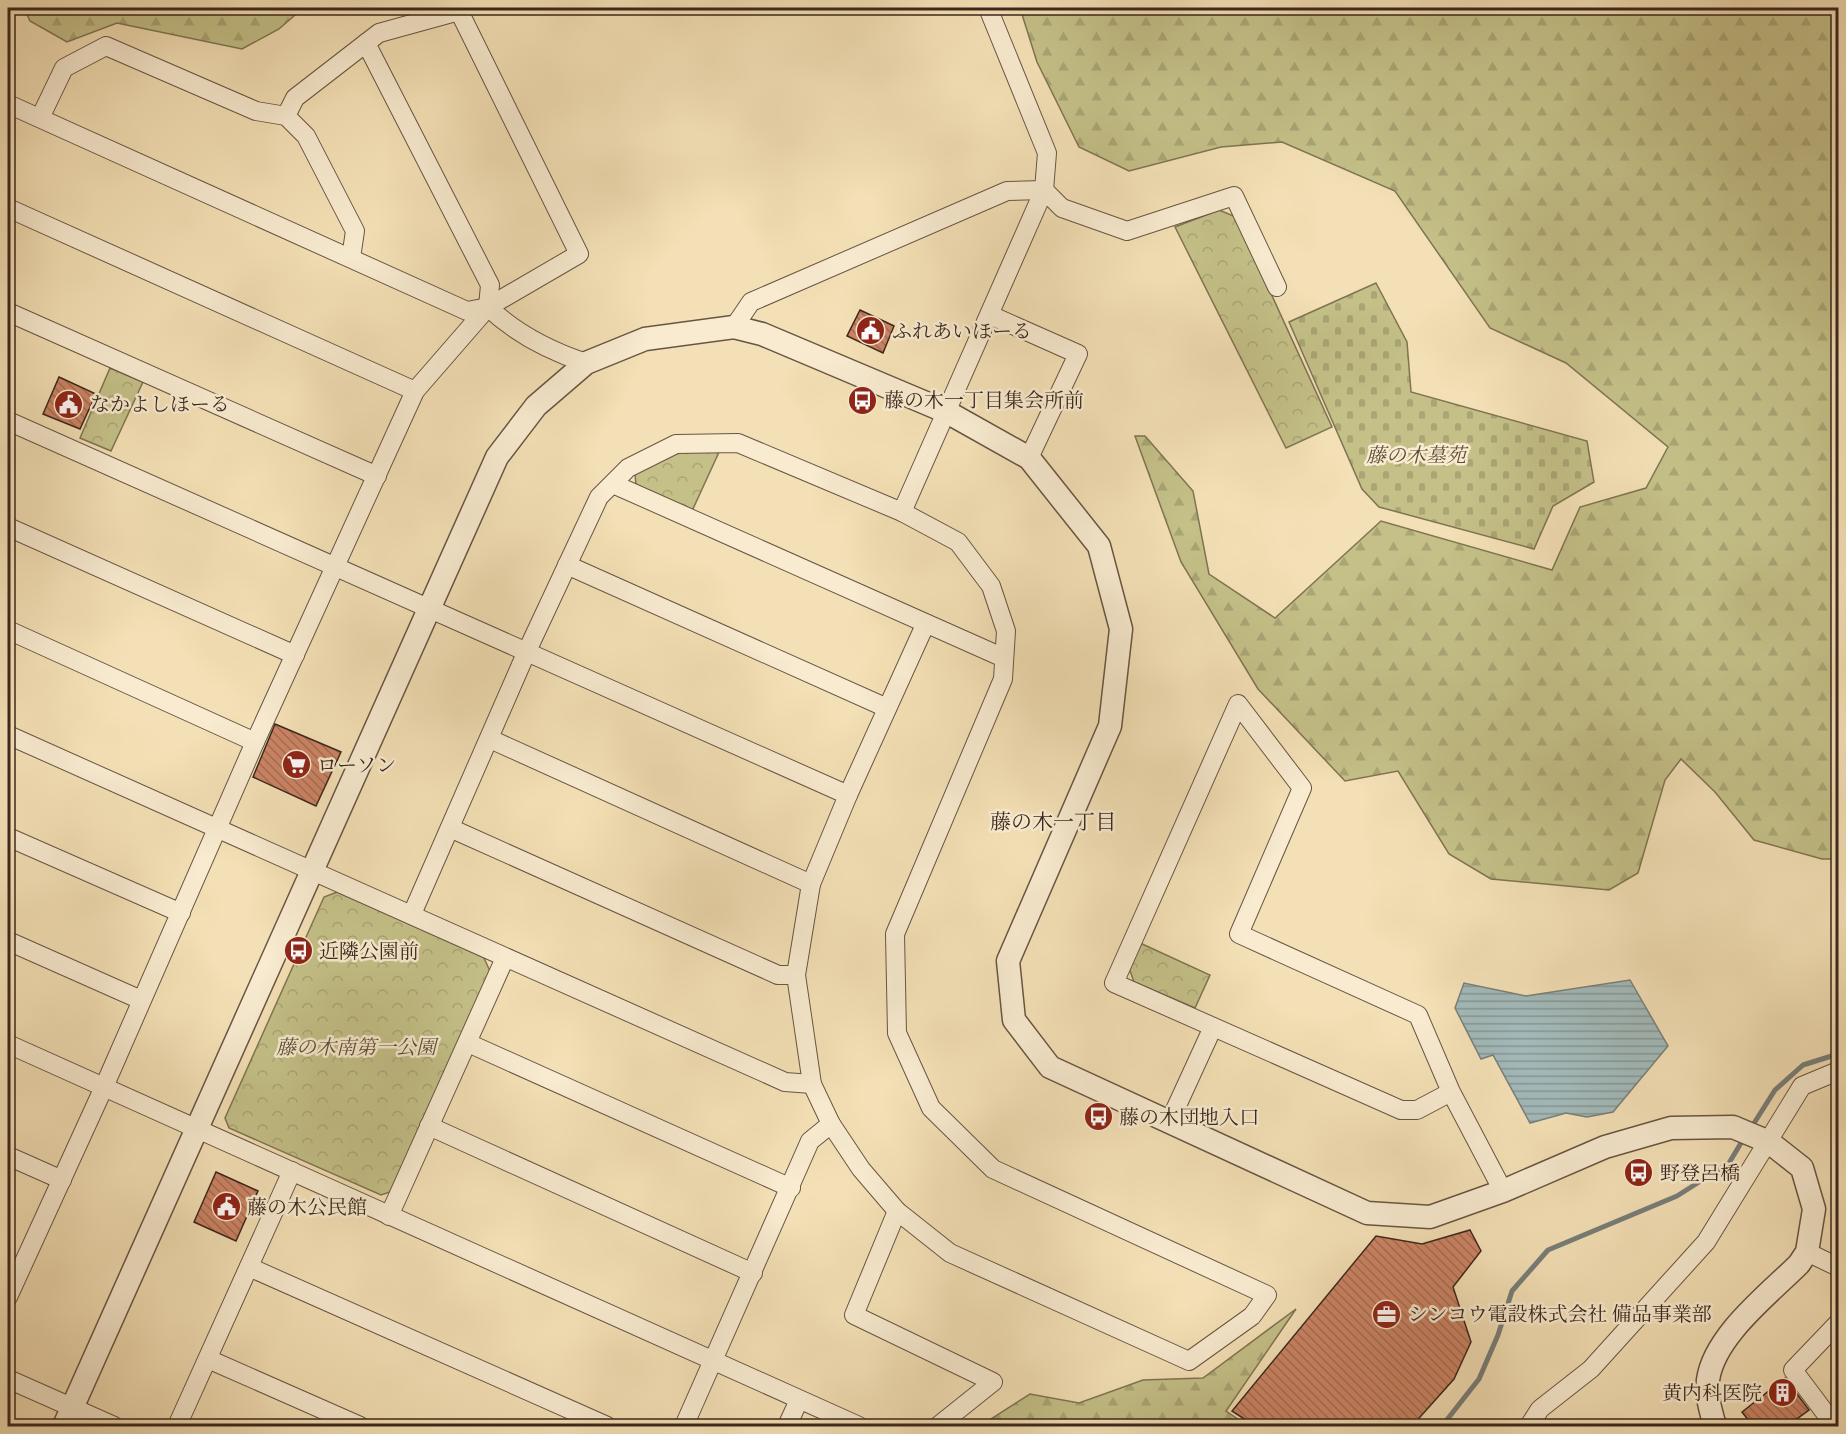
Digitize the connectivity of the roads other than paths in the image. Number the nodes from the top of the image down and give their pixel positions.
1 (988, 8) edge
2 (366, 43) junction
3 (8, 104) edge
4 (286, 116) junction
5 (40, 118) junction
6 (1044, 190) junction
7 (8, 208) edge
8 (351, 258) junction
9 (1277, 287) dead end
10 (488, 307) junction
11 (8, 312) edge
12 (990, 315) junction
13 (734, 327) junction
14 (586, 363) junction
15 (415, 391) junction
16 (947, 412) junction
17 (8, 421) edge
18 (1029, 458) junction
19 (377, 476) junction
20 (613, 484) junction
21 (902, 512) junction
22 (8, 527) edge
23 (567, 565) junction
24 (335, 566) junction
25 (429, 609) junction
26 (925, 625) junction
27 (8, 630) edge
28 (527, 651) junction
29 (295, 655) junction
30 (1004, 658) junction
31 (887, 708) junction
32 (8, 735) edge
33 (490, 739) junction
34 (255, 742) junction
35 (848, 795) junction
36 (450, 828) junction
37 (218, 830) junction
38 (8, 837) edge
39 (312, 871) junction
40 (811, 884) junction
41 (181, 914) junction
42 (412, 914) junction
43 (8, 941) edge
44 (505, 958) junction
45 (796, 975) junction
46 (141, 1000) junction
47 (1213, 1027) junction
48 (468, 1043) junction
49 (8, 1044) edge
50 (1839, 1071) edge
51 (812, 1084) junction
52 (104, 1087) junction
53 (1451, 1092) junction
54 (1169, 1123) junction
55 (831, 1124) junction
56 (429, 1126) junction
57 (197, 1130) junction
58 (1763, 1140) junction
59 (8, 1156) edge
60 (292, 1171) junction
61 (62, 1180) junction
62 (791, 1188) junction
63 (1503, 1191) junction
64 (897, 1211) junction
65 (388, 1215) junction
66 (1807, 1252) junction
67 (249, 1267) junction
68 (1839, 1267) edge
69 (13, 1270) edge
70 (753, 1272) junction
71 (8, 1297) edge
72 (1839, 1323) edge
73 (208, 1359) junction
74 (715, 1361) junction
75 (8, 1379) edge
76 (799, 1400) junction
77 (68, 1417) edge
78 (114, 1426) edge
79 (177, 1426) edge
80 (360, 1426) edge
81 (607, 1426) edge
82 (684, 1426) edge
83 (787, 1426) edge
84 (859, 1426) edge
85 (938, 1426) edge
86 (1529, 1426) edge
87 (1715, 1426) edge
88 (1835, 1426) edge

1 - 6 street
2 - 4 street
2 - 10 street
2 - 10 street
3 - 5 street
4 - 5 street
4 - 8 street
5 - 8 street
6 - 9 street
6 - 12 street
6 - 13 street
7 - 15 street
8 - 10 street
10 - 14 street
10 - 15 street
11 - 19 street
12 - 16 street
12 - 18 street
13 - 14 street
13 - 16 street
14 - 25 street
15 - 19 street
16 - 18 street
16 - 21 street
17 - 24 street
18 - 54 street
19 - 24 street
20 - 21 street
20 - 23 street
20 - 26 street
21 - 30 street
22 - 29 street
23 - 28 street
23 - 31 street
24 - 25 street
24 - 29 street
25 - 28 street
25 - 39 street
26 - 30 street
26 - 31 street
27 - 34 street
28 - 33 street
28 - 35 street
29 - 34 street
30 - 64 street
31 - 35 street
32 - 37 street
33 - 36 street
33 - 40 street
34 - 37 street
35 - 40 street
36 - 42 street
36 - 45 street
37 - 39 street
37 - 41 street
38 - 41 street
39 - 42 street
39 - 57 street
40 - 45 street
41 - 46 street
42 - 44 street
43 - 46 street
44 - 48 street
44 - 51 street
45 - 51 street
46 - 52 street
47 - 53 street
47 - 53 street
47 - 54 street
48 - 56 street
48 - 62 street
49 - 52 street
50 - 58 street
51 - 55 street
52 - 57 street
52 - 61 street
53 - 63 street
54 - 63 street
55 - 62 street
55 - 64 street
56 - 65 street
56 - 70 street
57 - 60 street
57 - 77 street
58 - 63 street
58 - 66 street
58 - 86 street
59 - 61 street
60 - 65 street
60 - 67 street
61 - 69 street
62 - 70 street
64 - 85 street
65 - 74 street
66 - 68 street
66 - 87 street
67 - 73 street
67 - 81 street
69 - 71 street
70 - 74 street
72 - 88 street
73 - 79 street
73 - 80 street
74 - 76 street
74 - 82 street
75 - 77 street
76 - 83 street
76 - 84 street
77 - 78 street

